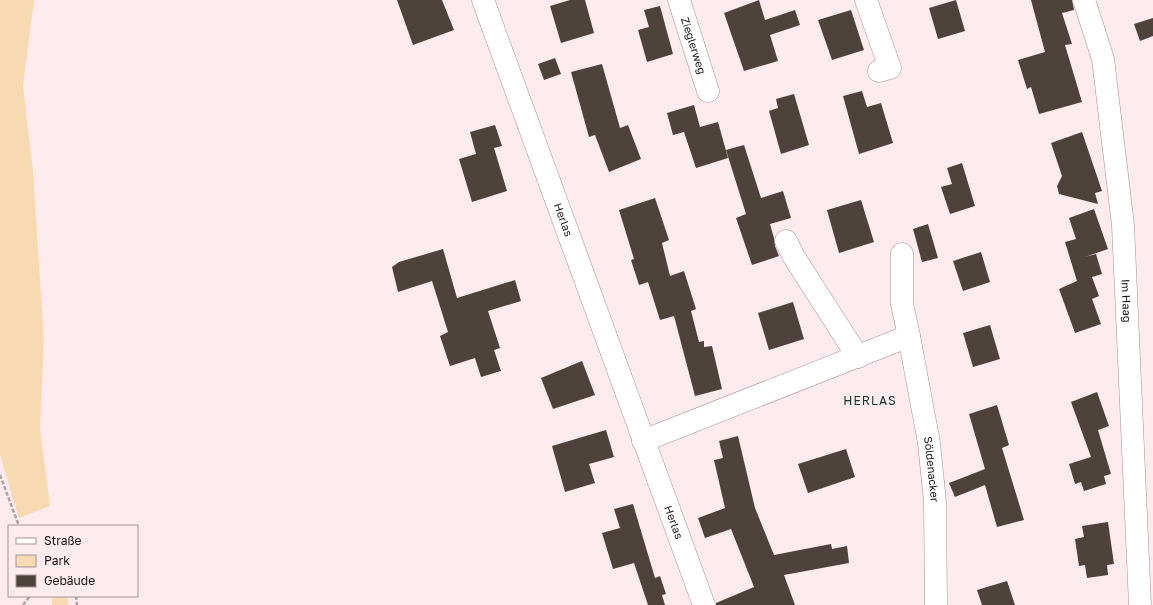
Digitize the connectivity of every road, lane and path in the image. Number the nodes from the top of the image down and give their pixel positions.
1 (483, 0) edge
2 (679, 0) edge
3 (866, 0) edge
4 (1084, 0) edge
5 (879, 71) dead end
6 (708, 91) dead end
7 (786, 241) dead end
8 (902, 254) dead end
9 (909, 336) junction
10 (858, 357) junction
11 (643, 441) junction
12 (0, 475) edge
13 (19, 525) edge
14 (29, 597) edge
15 (23, 605) edge
16 (704, 605) edge
17 (936, 605) edge
18 (1140, 605) edge

1 - 11 street, Herlas
2 - 6 street, Zieglerweg
3 - 5 street
4 - 18 street, Im Haag
7 - 10 street
8 - 9 street, Söldenacker
9 - 10 street
9 - 17 street, Söldenacker
10 - 11 street
11 - 16 street, Herlas
12 - 13 path
14 - 15 path

